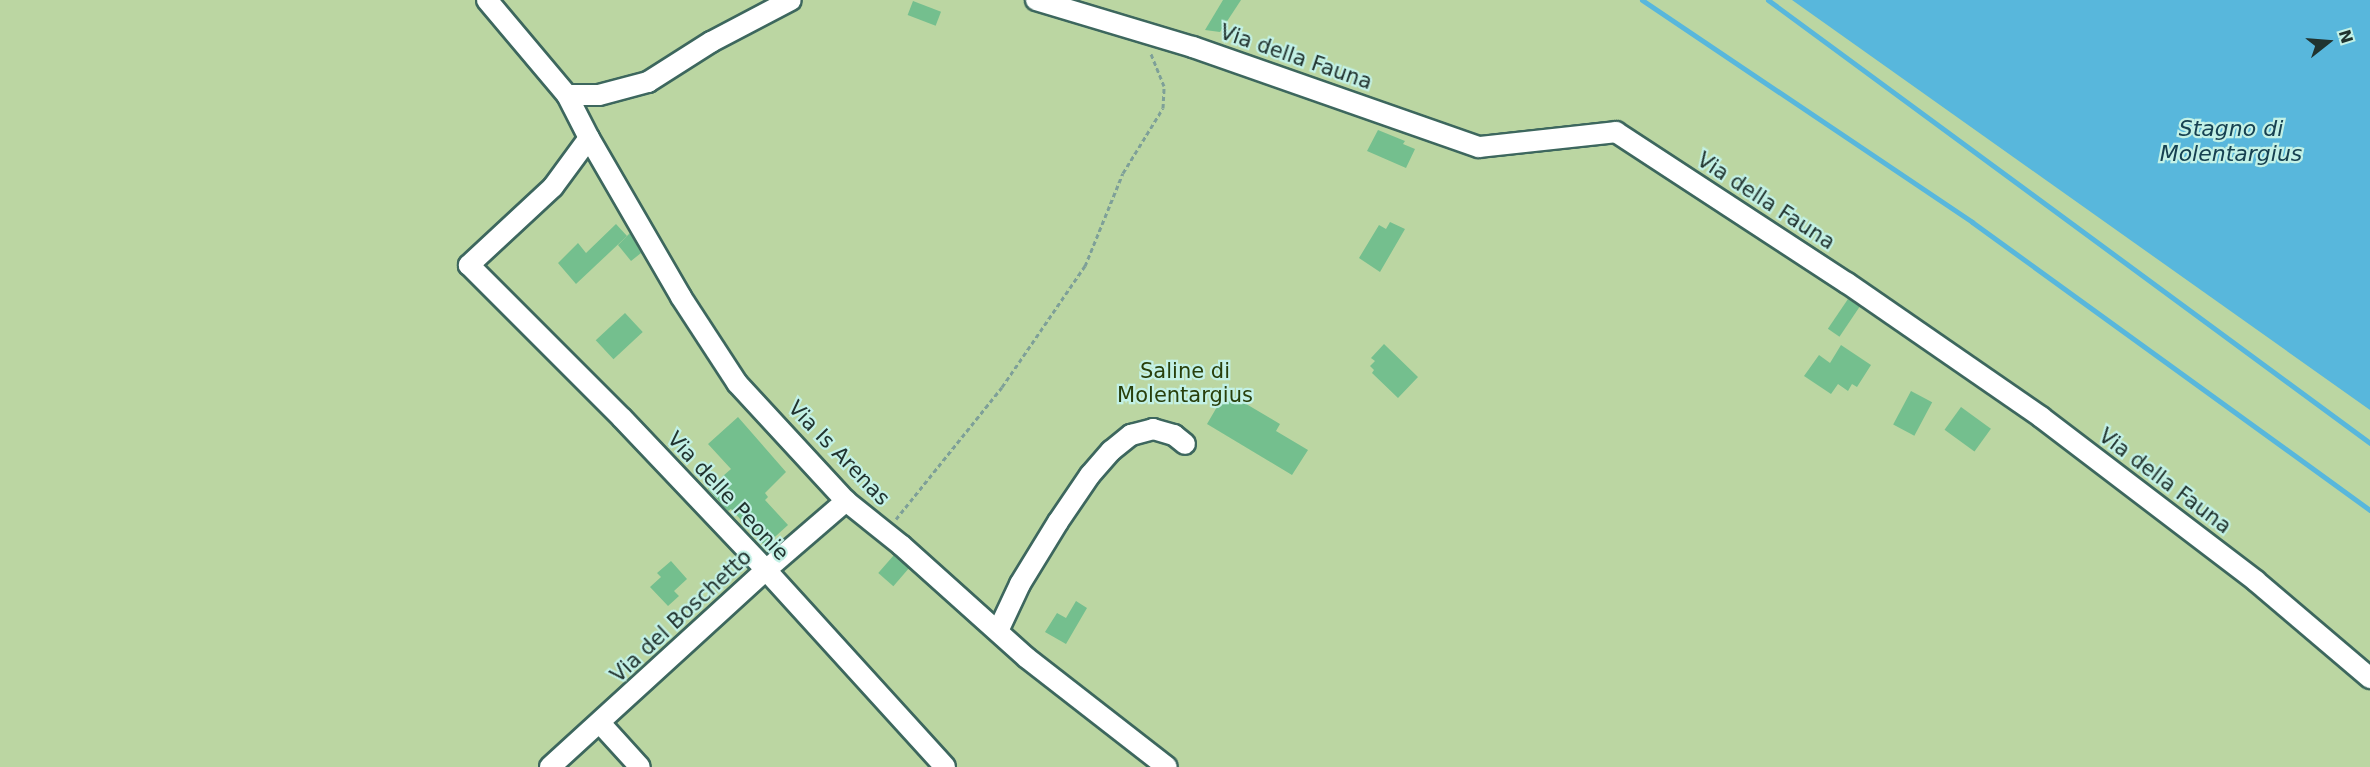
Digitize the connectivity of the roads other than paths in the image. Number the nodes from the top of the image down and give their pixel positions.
1 (487, 0) edge
2 (791, 0) edge
3 (1036, 0) edge
4 (567, 94) junction
5 (589, 138) junction
6 (1185, 444) dead end
7 (846, 501) junction
8 (766, 570) junction
9 (998, 631) junction
10 (2370, 678) edge
11 (600, 723) junction
12 (550, 767) edge
13 (640, 767) edge
14 (945, 767) edge
15 (1167, 767) edge

1 - 4 street
2 - 4 street
3 - 10 street, Via della Fauna
4 - 5 street, Via Is Arenas
5 - 7 street, Via Is Arenas
5 - 8 street, Via delle Peonie
6 - 9 street
7 - 8 street, Via del Boschetto
7 - 9 street, Via Is Arenas
8 - 11 street, Via del Boschetto
8 - 14 street, Via delle Peonie
9 - 15 street, Via Is Arenas
11 - 12 street, Via del Boschetto
11 - 13 street

